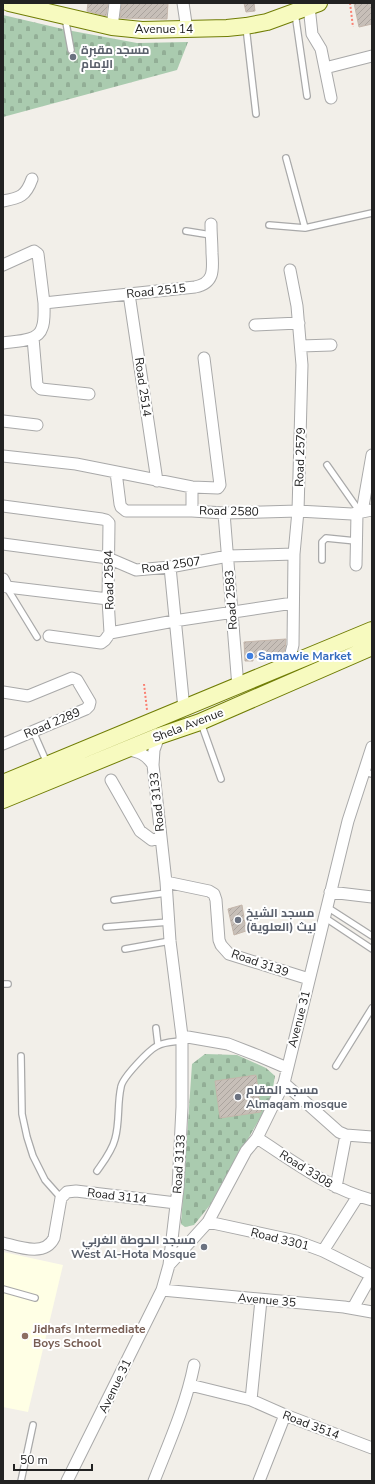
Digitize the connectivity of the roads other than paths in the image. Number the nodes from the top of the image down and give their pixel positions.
1 (9, 3) edge
2 (116, 3) edge
3 (183, 3) edge
4 (305, 6) edge
5 (65, 17) junction
6 (246, 26) junction
7 (112, 27) junction
8 (187, 30) junction
9 (71, 50) dead end
10 (372, 56) edge
11 (325, 68) junction
12 (307, 96) dead end
13 (331, 98) dead end
14 (256, 114) dead end
15 (286, 158) dead end
16 (32, 179) dead end
17 (3, 200) edge
18 (372, 213) edge
19 (269, 225) dead end
20 (305, 228) junction
21 (211, 230) joint
22 (186, 231) dead end
23 (3, 265) edge
24 (290, 270) dead end
25 (129, 294) junction
26 (44, 303) junction
27 (299, 323) junction
28 (255, 325) dead end
29 (33, 338) junction
30 (3, 343) edge
31 (331, 345) dead end
32 (301, 346) junction
33 (204, 358) dead end
34 (89, 394) dead end
35 (3, 421) edge
36 (37, 425) dead end
37 (372, 455) edge
38 (3, 456) edge
39 (327, 465) dead end
40 (116, 472) junction
41 (157, 481) junction
42 (192, 487) junction
43 (3, 506) edge
44 (192, 510) junction
45 (298, 511) junction
46 (363, 512) edge
47 (224, 513) junction
48 (356, 541) junction
49 (3, 544) edge
50 (294, 554) junction
51 (228, 556) junction
52 (108, 558) junction
53 (322, 560) dead end
54 (356, 565) dead end
55 (170, 567) junction
56 (5, 583) edge
57 (108, 599) junction
58 (293, 603) junction
59 (232, 612) junction
60 (174, 621) junction
61 (372, 630) edge
62 (110, 633) junction
63 (49, 636) dead end
64 (37, 637) dead end
65 (293, 645) junction
66 (372, 647) edge
67 (312, 655) junction
68 (282, 668) junction
69 (238, 687) junction
70 (3, 692) edge
71 (184, 709) junction
72 (200, 722) junction
73 (33, 731) junction
74 (159, 736) junction
75 (3, 744) edge
76 (372, 747) edge
77 (127, 750) junction
78 (48, 765) junction
79 (153, 765) junction
80 (368, 773) edge
81 (220, 779) dead end
82 (111, 780) dead end
83 (3, 783) edge
84 (3, 800) edge
85 (160, 838) junction
86 (166, 887) junction
87 (330, 892) junction
88 (372, 896) edge
89 (114, 900) dead end
90 (325, 912) junction
91 (169, 922) junction
92 (106, 927) dead end
93 (372, 936) edge
94 (170, 941) junction
95 (125, 949) dead end
96 (372, 949) edge
97 (309, 979) junction
98 (372, 1008) edge
99 (156, 1028) dead end
100 (182, 1039) junction
101 (158, 1046) junction
102 (21, 1056) dead end
103 (336, 1066) dead end
104 (287, 1068) junction
105 (284, 1083) junction
106 (346, 1135) junction
107 (256, 1138) junction
108 (372, 1138) edge
109 (97, 1171) dead end
110 (336, 1187) junction
111 (358, 1196) junction
112 (61, 1198) junction
113 (372, 1200) edge
114 (176, 1203) junction
115 (208, 1222) junction
116 (3, 1243) edge
117 (323, 1251) junction
118 (169, 1265) junction
119 (372, 1275) edge
120 (3, 1289) edge
121 (162, 1290) junction
122 (35, 1298) dead end
123 (261, 1300) junction
124 (353, 1308) junction
125 (372, 1312) edge
126 (194, 1365) dead end
127 (190, 1385) junction
128 (251, 1400) junction
129 (285, 1415) junction
130 (33, 1425) dead end
131 (372, 1448) edge
132 (21, 1481) edge
133 (67, 1481) edge
134 (154, 1481) edge
135 (259, 1481) edge

1 - 5 main road, Avenue 14
2 - 7 street
3 - 8 street
4 - 6 main road, Avenue 14
4 - 11 street
4 - 12 lane
5 - 7 main road, Avenue 14
5 - 9 lane
6 - 8 main road, Avenue 14
6 - 14 lane
7 - 8 main road, Avenue 14
10 - 11 street
11 - 13 street
15 - 20 lane
16 - 17 street
18 - 20 lane
19 - 20 lane
21 - 22 lane
21 - 25 street, Road 2515
23 - 26 street
24 - 27 street, Road 2579
25 - 26 street, Road 2515
25 - 41 street, Road 2514
26 - 29 street
27 - 28 street
27 - 32 street, Road 2579
29 - 30 street
29 - 34 street
31 - 32 street
32 - 45 street, Road 2579
33 - 42 street
35 - 36 street
37 - 46 street
38 - 40 street
39 - 46 lane
40 - 41 street
40 - 44 street, Road 2580
41 - 42 street
42 - 44 street
43 - 52 street, Road 2584
44 - 47 street, Road 2580
45 - 46 street, Road 2580
45 - 47 street, Road 2580
45 - 50 street, Road 2579
46 - 48 street
47 - 51 street, Road 2583
48 - 53 lane
48 - 54 street
49 - 52 street, Road 2507
50 - 51 street, Road 2507
50 - 58 street, Road 2579
51 - 55 street, Road 2507
51 - 59 street, Road 2583
52 - 55 street, Road 2507
52 - 57 street, Road 2584
55 - 60 street
56 - 57 street
56 - 64 lane
57 - 62 street, Road 2584
58 - 59 street
58 - 65 street, Road 2579
59 - 60 street
59 - 69 street, Road 2583
60 - 62 street
60 - 71 street
61 - 67 main road, Shela Avenue
62 - 63 street
65 - 67 street
65 - 68 street, Road 2579
66 - 72 main road, Shela Avenue
67 - 68 main road, Shela Avenue
68 - 69 main road, Shela Avenue
69 - 71 main road, Shela Avenue
70 - 73 street, Road 2289
71 - 78 main road, Shela Avenue
72 - 74 main road, Shela Avenue
72 - 81 lane
73 - 75 street, Road 2289
73 - 78 lane
74 - 77 main road, Shela Avenue
74 - 79 street, Road 3133
76 - 80 street, Avenue 31
77 - 79 street, Road 3133
77 - 84 main road, Shela Avenue
78 - 83 main road, Shela Avenue
79 - 85 street, Road 3133
80 - 87 street, Avenue 31
82 - 85 street, Road 3133
85 - 86 street, Road 3133
86 - 89 lane
86 - 91 street, Road 3133
86 - 97 street, Road 3139
87 - 88 street
87 - 90 street, Avenue 31
90 - 93 lane
90 - 96 lane
90 - 97 street, Avenue 31
91 - 92 lane
91 - 94 street, Road 3133
94 - 95 lane
94 - 100 street, Road 3133
97 - 104 street, Avenue 31
98 - 103 lane
99 - 101 lane
100 - 101 lane
100 - 104 street
100 - 114 street, Road 3133
101 - 109 lane
102 - 112 lane
104 - 105 street, Avenue 31
105 - 106 street
105 - 107 street, Avenue 31
106 - 108 street
106 - 110 street
107 - 110 street, Road 3308
107 - 115 street, Avenue 31
110 - 111 street, Road 3308
111 - 113 street, Road 3308
111 - 117 street
112 - 114 street, Road 3114
112 - 116 street
114 - 118 street, Road 3133
115 - 117 street, Road 3301
115 - 118 street, Avenue 31
117 - 119 street, Road 3301
118 - 121 street, Road 3133
119 - 124 street
120 - 122 lane
121 - 123 street, Avenue 35
121 - 133 street, Avenue 31
123 - 124 street, Avenue 35
123 - 128 street
124 - 125 street, Avenue 35
126 - 127 street
127 - 128 street, Road 3514
127 - 134 street
128 - 129 street, Road 3514
129 - 131 street, Road 3514
129 - 135 street
130 - 132 lane

